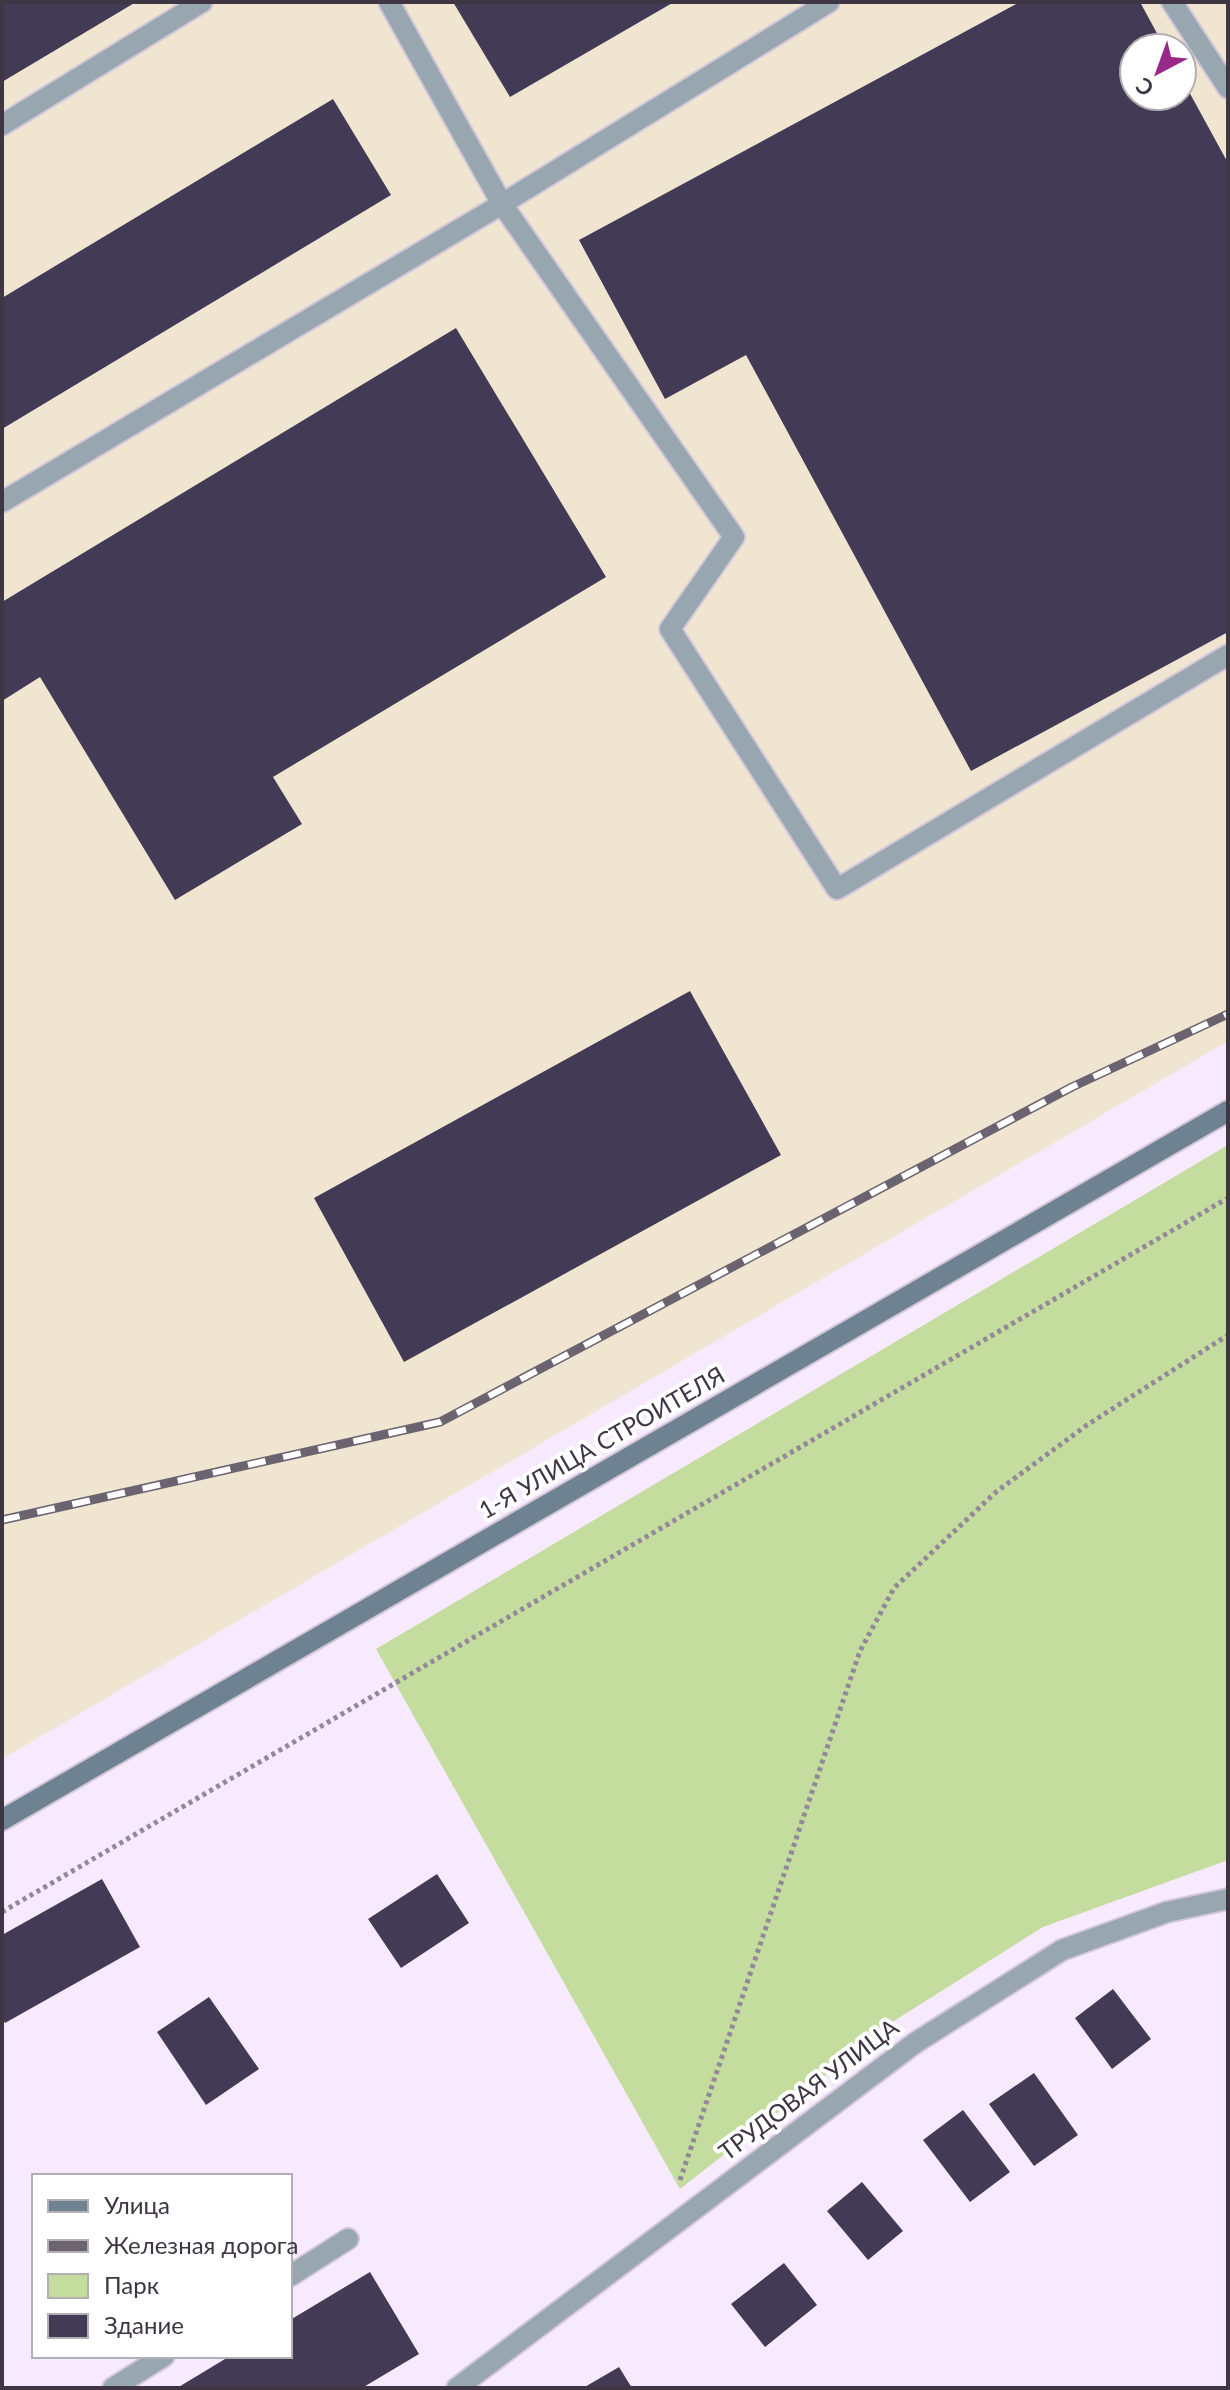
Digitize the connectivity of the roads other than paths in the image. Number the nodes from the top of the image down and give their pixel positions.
1 (202, 2) edge
2 (389, 2) edge
3 (829, 2) edge
4 (1172, 2) edge
5 (1228, 88) edge
6 (2, 125) edge
7 (502, 204) junction
8 (2, 502) edge
9 (1228, 655) edge
10 (1228, 1111) edge
11 (2, 1820) edge
12 (1228, 1899) edge
13 (348, 2239) dead end
14 (292, 2275) edge
15 (161, 2358) edge
16 (113, 2388) edge
17 (457, 2388) edge

1 - 6 street
2 - 7 street
3 - 7 street
4 - 5 street
7 - 8 street
7 - 9 street
10 - 11 street, 1-Я УЛИЦА СТРОИТЕЛЯ
12 - 17 street, ТРУДОВАЯ УЛИЦА
13 - 14 street
15 - 16 street

